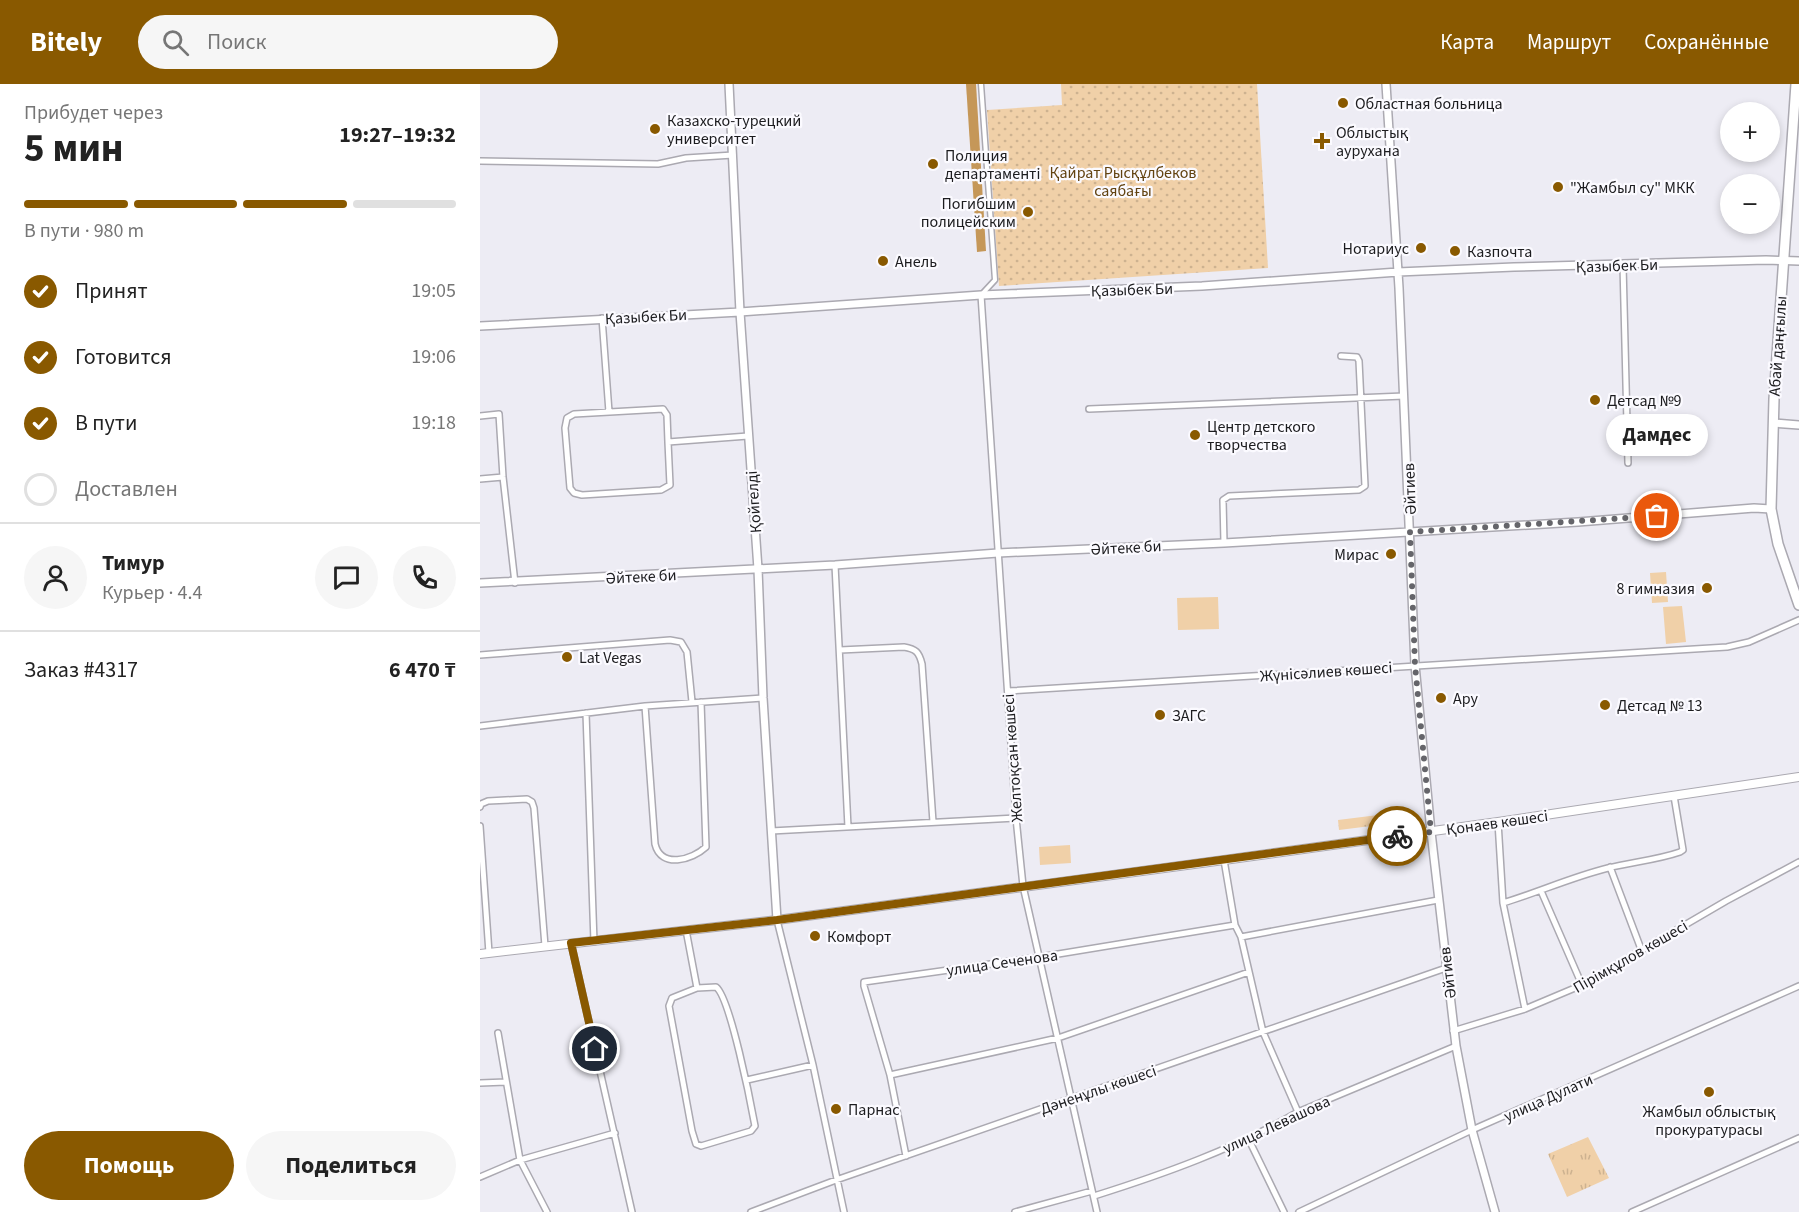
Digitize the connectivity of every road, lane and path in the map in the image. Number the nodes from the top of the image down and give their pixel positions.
1 (729, 84) edge
2 (981, 84) edge
3 (1386, 84) edge
4 (1796, 84) edge
5 (733, 155) junction
6 (480, 161) edge
7 (1784, 261) junction
8 (1799, 261) edge
9 (1623, 265) junction
10 (1398, 273) junction
11 (981, 295) junction
12 (740, 312) junction
13 (602, 318) junction
14 (480, 326) edge
15 (1341, 356) dead end
16 (1404, 396) junction
17 (1360, 398) junction
18 (1089, 410) dead end
19 (609, 412) junction
20 (480, 416) edge
21 (1773, 423) junction
22 (1799, 425) edge
23 (748, 436) junction
24 (668, 442) junction
25 (1628, 463) dead end
26 (503, 477) junction
27 (480, 479) edge
28 (1771, 509) junction
29 (1410, 532) junction
30 (1224, 543) junction
31 (998, 553) junction
32 (835, 565) junction
33 (758, 569) junction
34 (515, 583) junction
35 (480, 584) edge
36 (1799, 605) edge
37 (1799, 620) edge
38 (840, 650) junction
39 (480, 655) edge
40 (1415, 665) junction
41 (1008, 691) junction
42 (763, 698) junction
43 (692, 702) junction
44 (701, 702) junction
45 (645, 706) junction
46 (586, 713) junction
47 (480, 726) edge
48 (1799, 777) edge
49 (1674, 796) junction
50 (480, 807) edge
51 (1016, 818) junction
52 (933, 822) junction
53 (1498, 822) junction
54 (480, 826) edge
55 (848, 827) junction
56 (771, 831) junction
57 (1431, 832) junction
58 (1224, 860) junction
59 (1799, 862) edge
60 (1610, 867) junction
61 (1023, 886) junction
62 (1541, 891) junction
63 (1438, 900) junction
64 (1503, 903) junction
65 (777, 920) junction
66 (1235, 925) junction
67 (686, 930) junction
68 (1241, 936) junction
69 (594, 942) junction
70 (571, 943) junction
71 (545, 946) junction
72 (1641, 949) junction
73 (484, 954) edge
74 (1040, 957) junction
75 (1446, 968) junction
76 (1249, 972) junction
77 (1582, 985) junction
78 (1799, 986) edge
79 (697, 988) junction
80 (1525, 1009) junction
81 (1263, 1032) junction
82 (1453, 1032) junction
83 (498, 1033) dead end
84 (1058, 1038) junction
85 (1456, 1046) junction
86 (813, 1065) junction
87 (890, 1075) junction
88 (747, 1080) junction
89 (506, 1082) junction
90 (480, 1083) edge
91 (1072, 1099) junction
92 (1298, 1112) junction
93 (1472, 1130) junction
94 (615, 1133) junction
95 (1248, 1138) junction
96 (1799, 1138) edge
97 (906, 1156) junction
98 (520, 1160) junction
99 (480, 1177) edge
100 (836, 1180) junction
101 (1093, 1194) junction
102 (547, 1212) edge
103 (632, 1212) edge
104 (751, 1212) edge
105 (844, 1212) edge
106 (1015, 1212) edge
107 (1097, 1212) edge
108 (1284, 1212) edge
109 (1299, 1212) edge
110 (1495, 1212) edge
111 (1632, 1212) edge

1 - 5 street, Қойгелді
2 - 11 street
3 - 10 street, Әйтиев
4 - 7 main road, Абай даңғылы
5 - 6 street
5 - 12 street, Қойгелді
7 - 8 street, Қазыбек Би
7 - 9 street, Қазыбек Би
7 - 21 main road, Абай даңғылы
9 - 10 street, Қазыбек Би
9 - 25 street
10 - 11 street, Қазыбек Би
10 - 16 street, Әйтиев
11 - 12 street, Қазыбек Би
11 - 31 street, Желтоқсан көшесі
12 - 13 street, Қазыбек Би
12 - 23 street, Қойгелді
13 - 14 street, Қазыбек Би
13 - 19 street
15 - 17 street
16 - 17 street
16 - 29 street, Әйтиев
17 - 18 street
17 - 30 street
19 - 24 street
19 - 24 street
20 - 26 street
21 - 22 street
21 - 28 main road, Абай даңғылы
23 - 24 street
23 - 33 street, Қойгелді
26 - 27 street
26 - 34 street
28 - 29 street, Әйтеке би
28 - 36 main road, Абай даңғылы
29 - 30 street, Әйтеке би
29 - 40 street, Әйтиев
30 - 31 street, Әйтеке би
31 - 32 street, Әйтеке би
31 - 41 street, Желтоқсан көшесі
32 - 33 street, Әйтеке би
32 - 38 street
33 - 34 street, Әйтеке би
33 - 42 street, Қойгелді
34 - 35 street, Әйтеке би
37 - 40 street, Жүнісәлиев көшесі
38 - 52 street
38 - 55 street
39 - 43 street
40 - 41 street, Жүнісәлиев көшесі
40 - 57 street, Әйтиев
41 - 51 street, Желтоқсан көшесі
42 - 44 street
42 - 56 street, Қойгелді
43 - 44 street
43 - 45 street
44 - 45 street
45 - 46 street
46 - 47 street
46 - 69 street
48 - 49 main road, Қонаев көшесі
49 - 53 main road, Қонаев көшесі
49 - 60 street
50 - 71 street
51 - 52 street
51 - 61 street, Желтоқсан көшесі
52 - 55 street
53 - 57 main road, Қонаев көшесі
53 - 64 street
54 - 73 street
55 - 56 street
56 - 65 street, Қойгелді
57 - 58 main road, Қонаев көшесі
57 - 63 street, Әйтиев
58 - 61 main road, Қонаев көшесі
58 - 66 street
59 - 72 street, Пірімқұлов көшесі
60 - 62 street
60 - 72 street
61 - 65 main road, Қонаев көшесі
61 - 74 street, Желтоқсан көшесі
62 - 64 street
62 - 77 street
63 - 68 street
63 - 75 street, Әйтиев
64 - 80 street
65 - 67 main road, Қонаев көшесі
65 - 86 street
66 - 68 street
66 - 74 street, улица Сеченова
67 - 69 main road, Қонаев көшесі
67 - 79 street
68 - 76 street
69 - 70 main road, Қонаев көшесі
70 - 71 main road, Қонаев көшесі
70 - 94 street
71 - 73 main road, Қонаев көшесі
72 - 77 street, Пірімқұлов көшесі
74 - 84 street, Желтоқсан көшесі
74 - 87 street, улица Сеченова
75 - 81 street, Дәненұлы көшесі
75 - 82 street, Әйтиев
76 - 81 street
76 - 84 street
77 - 80 street, Пірімқұлов көшесі
78 - 93 street, улица Дулати
79 - 88 street
79 - 88 street
80 - 82 street, Пірімқұлов көшесі
81 - 91 street, Дәненұлы көшесі
81 - 92 street
82 - 85 street, Әйтиев
83 - 89 street
84 - 87 street
84 - 91 street, Желтоқсан көшесі
85 - 92 street, улица Левашова
85 - 93 street, Әйтиев
86 - 88 street
86 - 100 street
87 - 97 street, улица Сеченова
89 - 90 street
89 - 98 street
91 - 97 street, Дәненұлы көшесі
91 - 101 street, Желтоқсан көшесі
92 - 95 street, улица Левашова
93 - 109 street, улица Дулати
93 - 110 street, Әйтиев
94 - 98 street
94 - 103 street
95 - 101 street, улица Левашова
95 - 108 street
96 - 111 street
97 - 100 street, Дәненұлы көшесі
98 - 99 street
98 - 102 street
100 - 104 street, Дәненұлы көшесі
100 - 105 street
101 - 106 street, улица Левашова
101 - 107 street, Желтоқсан көшесі

